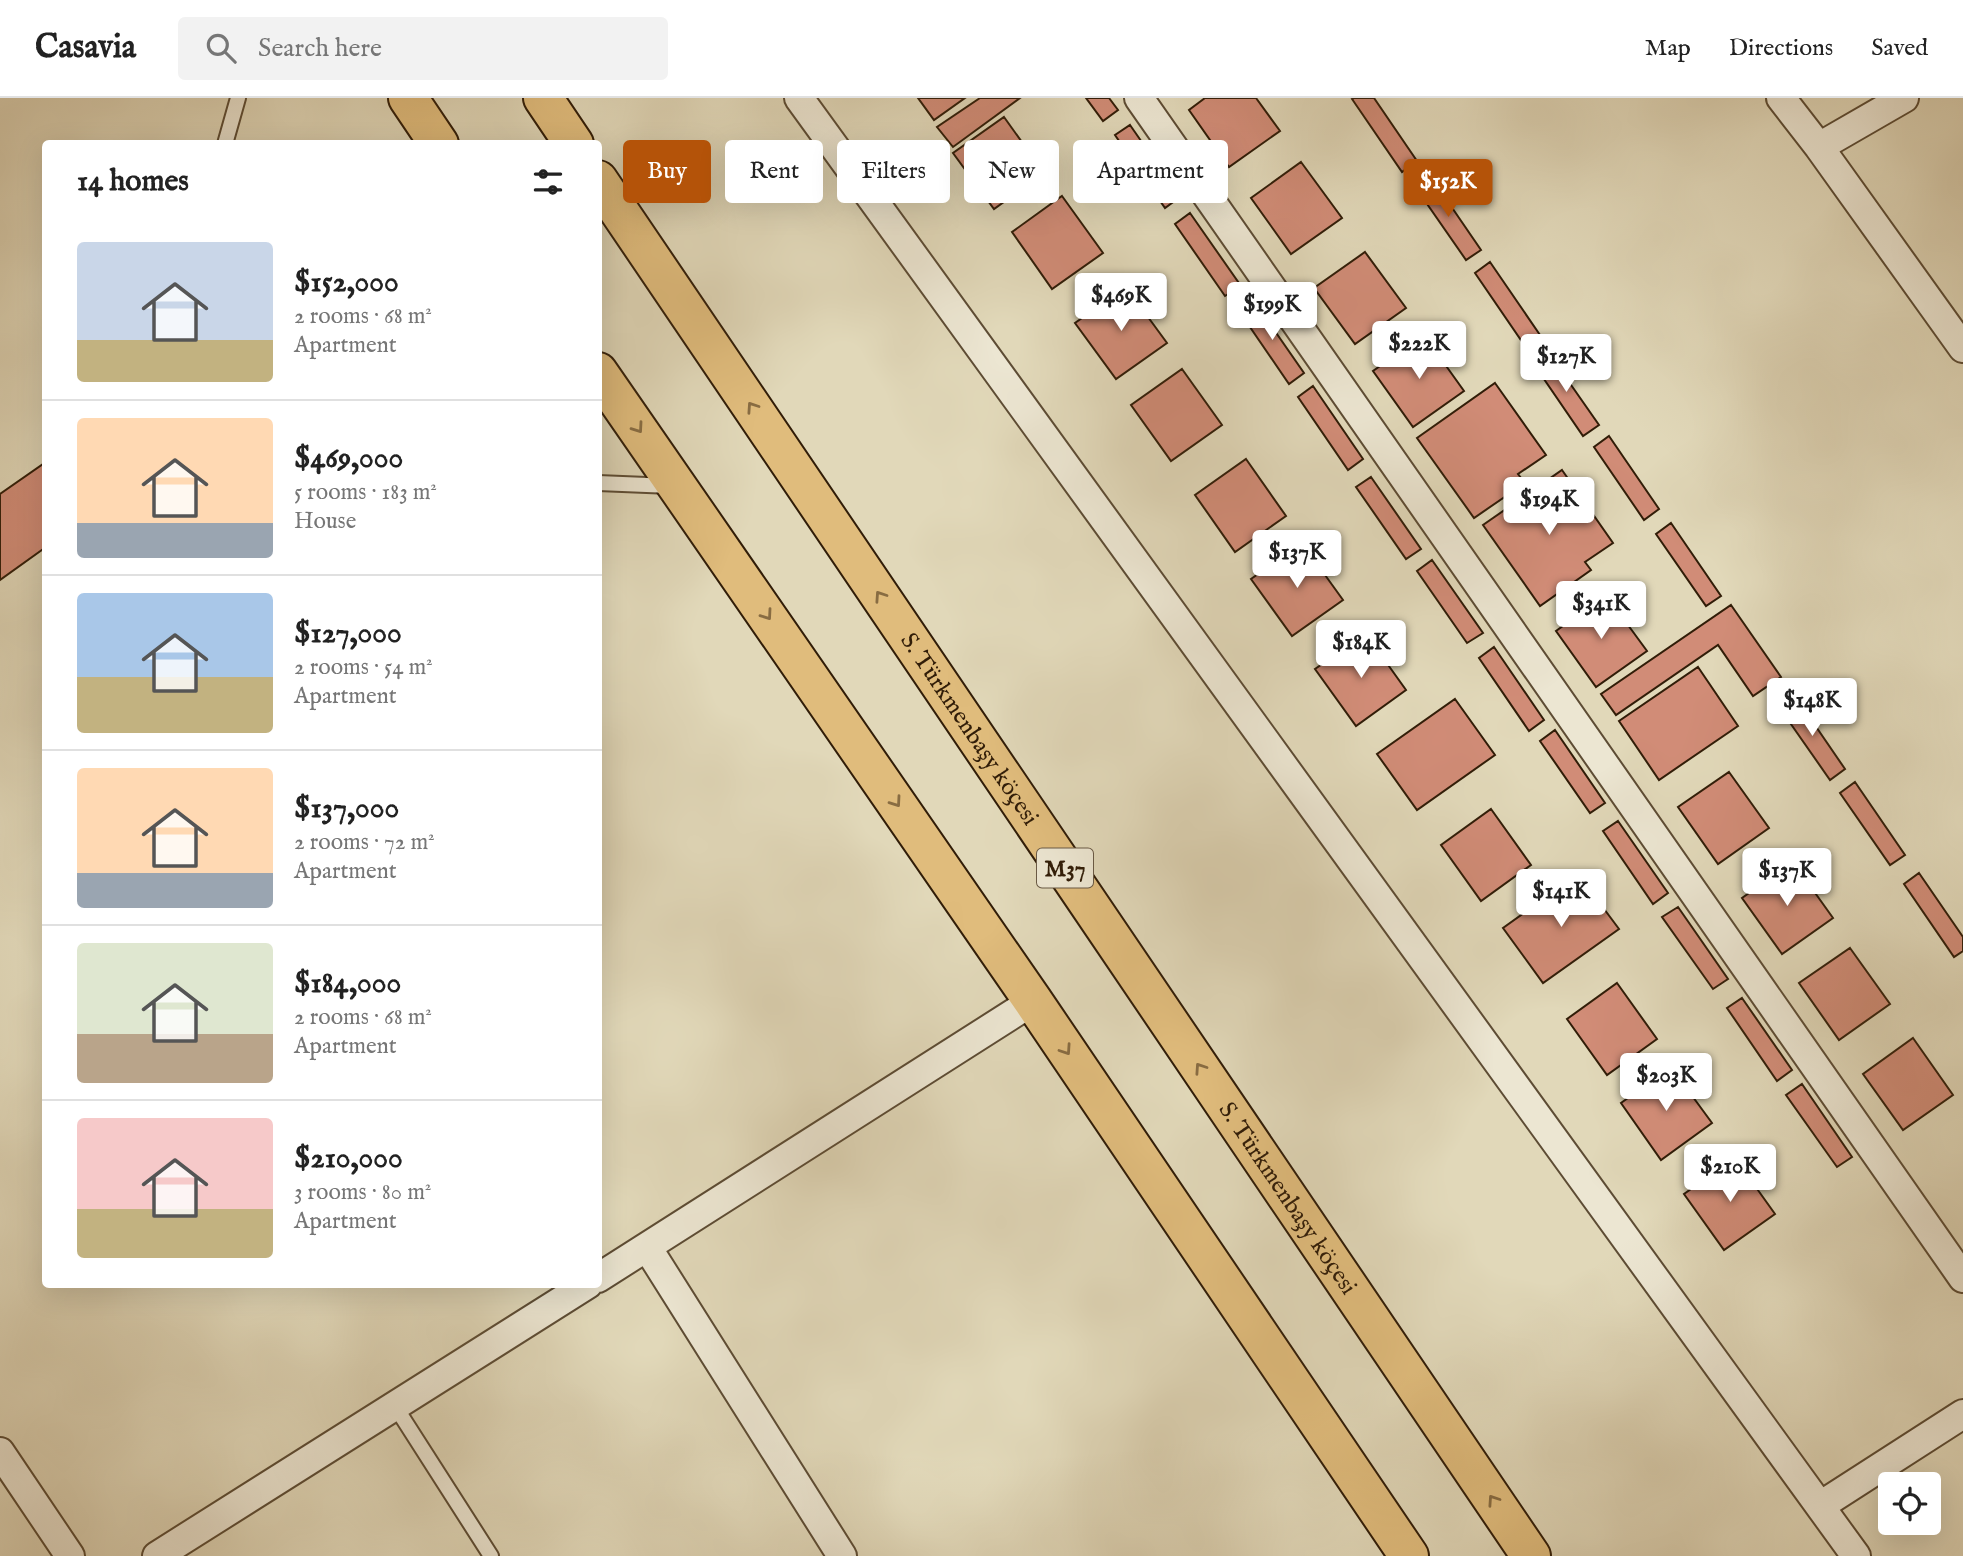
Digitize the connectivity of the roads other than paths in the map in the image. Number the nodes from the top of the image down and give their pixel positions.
1 (238, 98) edge
2 (408, 98) edge
3 (543, 98) edge
4 (799, 98) edge
5 (1139, 98) edge
6 (1781, 98) edge
7 (1904, 98) edge
8 (226, 140) edge
9 (436, 140) edge
10 (571, 140) edge
11 (1819, 147) junction
12 (602, 186) edge
13 (1963, 348) edge
14 (602, 378) edge
15 (602, 484) edge
16 (678, 487) junction
17 (1033, 1001) junction
18 (647, 1247) junction
19 (602, 1275) edge
20 (1963, 1278) edge
21 (582, 1288) edge
22 (396, 1406) junction
23 (1963, 1415) edge
24 (0, 1452) edge
25 (1821, 1506) junction
26 (167, 1553) edge
27 (70, 1556) edge
28 (491, 1556) edge
29 (842, 1556) edge
30 (1409, 1556) edge
31 (1531, 1556) edge
32 (1856, 1556) edge

1 - 8 lane
2 - 9 highway
3 - 10 highway
4 - 25 street
5 - 20 street
6 - 11 street
7 - 11 street
11 - 13 street
31 -> 12 highway, S. Türkmenbaşy köçesi / M37
14 -> 16 highway
15 - 16 lane
16 -> 17 highway
17 - 18 street
17 -> 30 highway
18 - 19 street
18 - 29 street
21 - 22 street
22 - 26 street
22 - 28 lane
23 - 25 street
24 - 27 street
25 - 32 street

